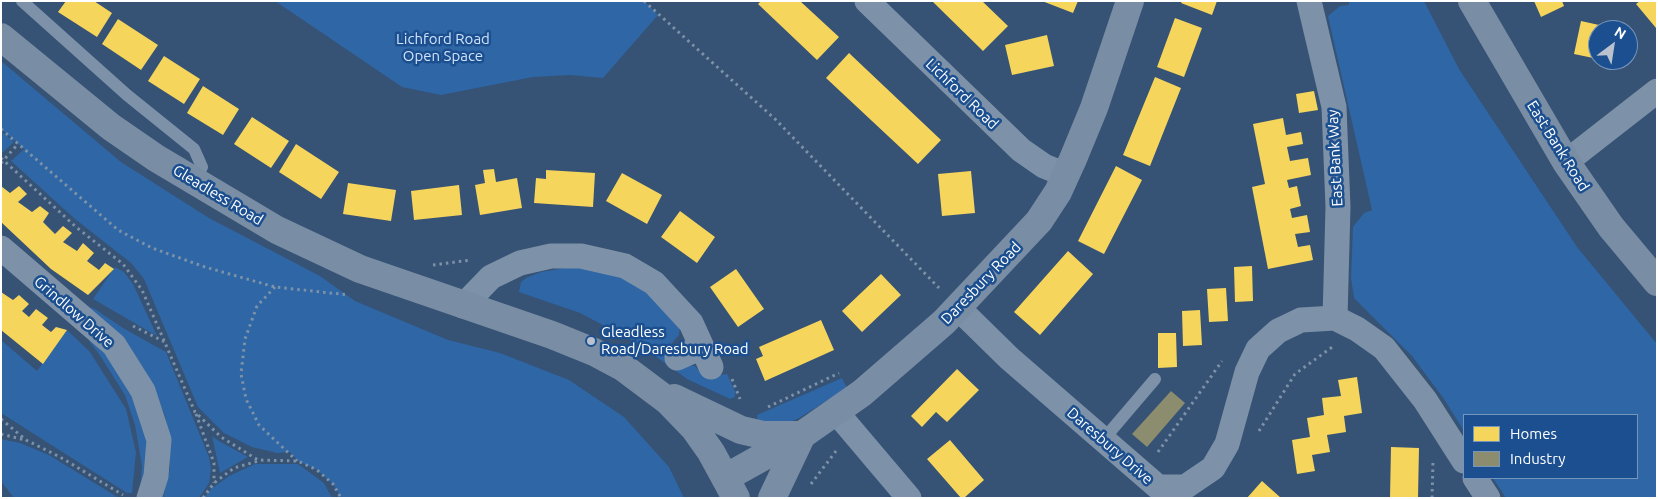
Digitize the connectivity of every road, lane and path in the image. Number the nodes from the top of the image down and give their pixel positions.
1 (22, 1) edge
2 (644, 1) edge
3 (867, 1) edge
4 (1130, 1) edge
5 (1309, 1) edge
6 (1472, 1) edge
7 (1, 37) edge
8 (1657, 91) edge
9 (1, 129) edge
10 (18, 144) junction
11 (2, 161) edge
12 (1566, 162) junction
13 (1066, 176) junction
14 (194, 181) junction
15 (1, 248) edge
16 (424, 266) dead end
17 (491, 277) junction
18 (1657, 282) edge
19 (275, 287) junction
20 (353, 295) dead end
21 (462, 306) junction
22 (958, 308) junction
23 (1335, 318) junction
24 (1357, 329) junction
25 (706, 357) junction
26 (677, 358) dead end
27 (844, 371) dead end
28 (1154, 379) dead end
29 (651, 387) junction
30 (195, 412) junction
31 (837, 413) junction
32 (1, 419) edge
33 (744, 423) junction
34 (1258, 433) dead end
35 (1, 434) edge
36 (802, 435) junction
37 (26, 440) junction
38 (1103, 440) junction
39 (837, 449) dead end
40 (1463, 459) edge
41 (258, 460) junction
42 (298, 461) junction
43 (214, 483) junction
44 (731, 488) edge
45 (805, 491) dead end
46 (1163, 492) edge
47 (128, 498) edge
48 (149, 498) edge
49 (203, 498) edge
50 (341, 498) edge
51 (772, 498) edge
52 (909, 498) edge

1 - 14 lane
2 - 22 path
3 - 13 street, Lichford Road
4 - 13 street, Daresbury Road
5 - 23 street, East Bank Way
6 - 12 street, East Bank Road
7 - 14 street, Gleadless Road
8 - 12 street
9 - 10 path
10 - 11 path
10 - 19 path
11 - 30 path
12 - 18 street, East Bank Road
13 - 22 street, Daresbury Road
14 - 21 street, Gleadless Road
15 - 48 street, Grindlow Drive
16 - 17 path
17 - 21 street
17 - 25 street
19 - 20 path
19 - 42 path
21 - 29 street, Gleadless Road
22 - 31 street, Daresbury Road
22 - 38 street, Daresbury Drive
23 - 24 street, Daresbury Drive
23 - 46 street, Daresbury Drive
24 - 34 path
24 - 40 street, Daresbury Drive
25 - 26 street
25 - 33 path
27 - 33 path
28 - 38 lane
29 - 33 street
29 - 44 street, Gleadless Road
30 - 41 path
30 - 43 path
31 - 36 street, Daresbury Road
31 - 52 street
32 - 37 path
33 - 36 street
35 - 37 path
36 - 44 street, Daresbury Road
36 - 51 street
37 - 47 path
38 - 46 street, Daresbury Drive
39 - 45 path
41 - 42 path
41 - 43 path
42 - 50 path
43 - 49 path

